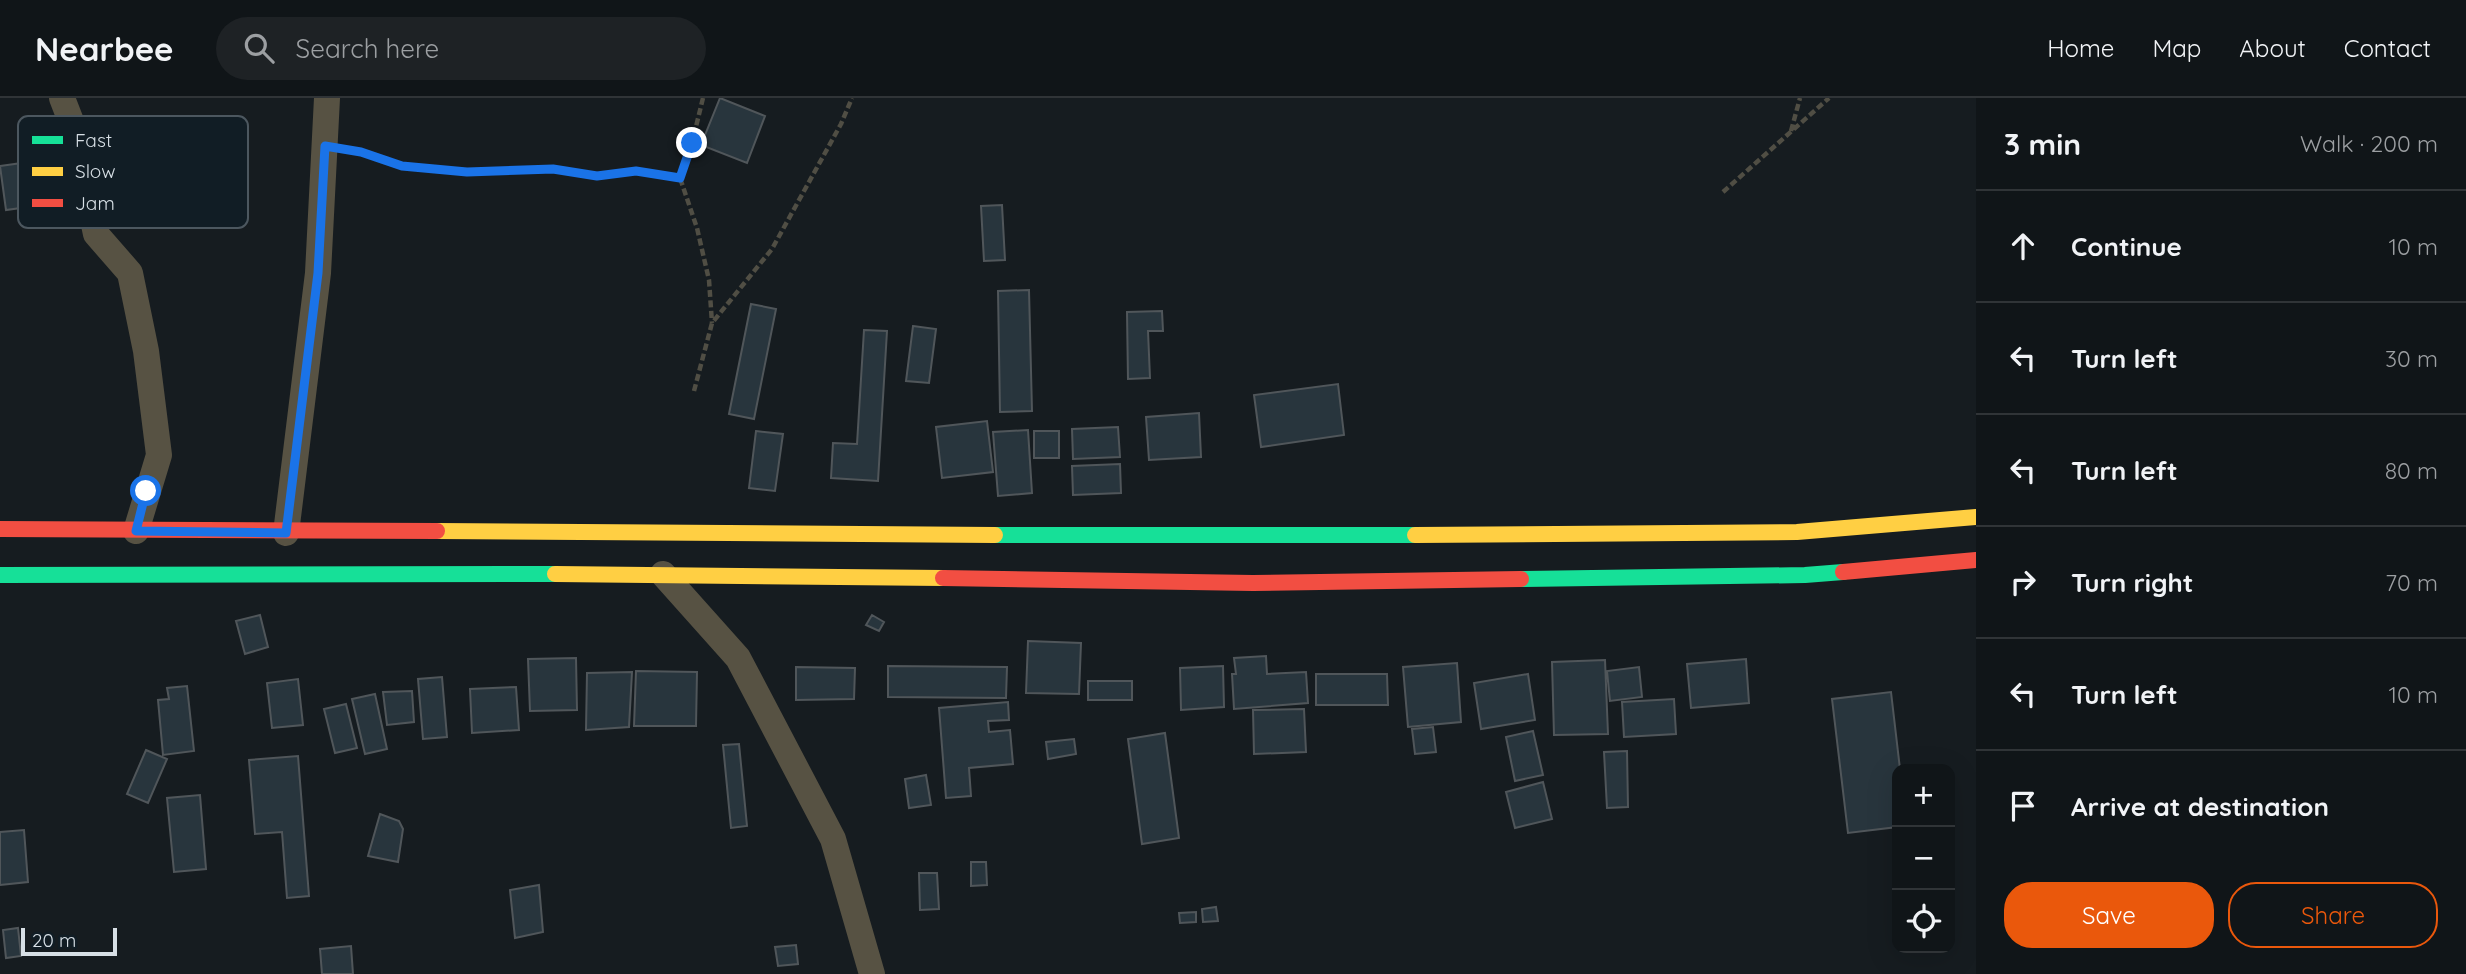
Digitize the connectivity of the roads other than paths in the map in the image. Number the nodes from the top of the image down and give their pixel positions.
1 (62, 98) edge
2 (327, 98) edge
3 (69, 116) edge
4 (95, 228) edge
5 (1976, 517) edge
6 (0, 529) edge
7 (136, 531) junction
8 (286, 533) junction
9 (1976, 560) edge
10 (663, 574) junction
11 (0, 575) edge
12 (872, 974) edge

1 - 3 street
2 - 8 street
4 - 7 street
5 - 8 main road
6 - 7 main road
7 - 8 main road
9 - 10 main road
10 - 11 main road
10 - 12 street

